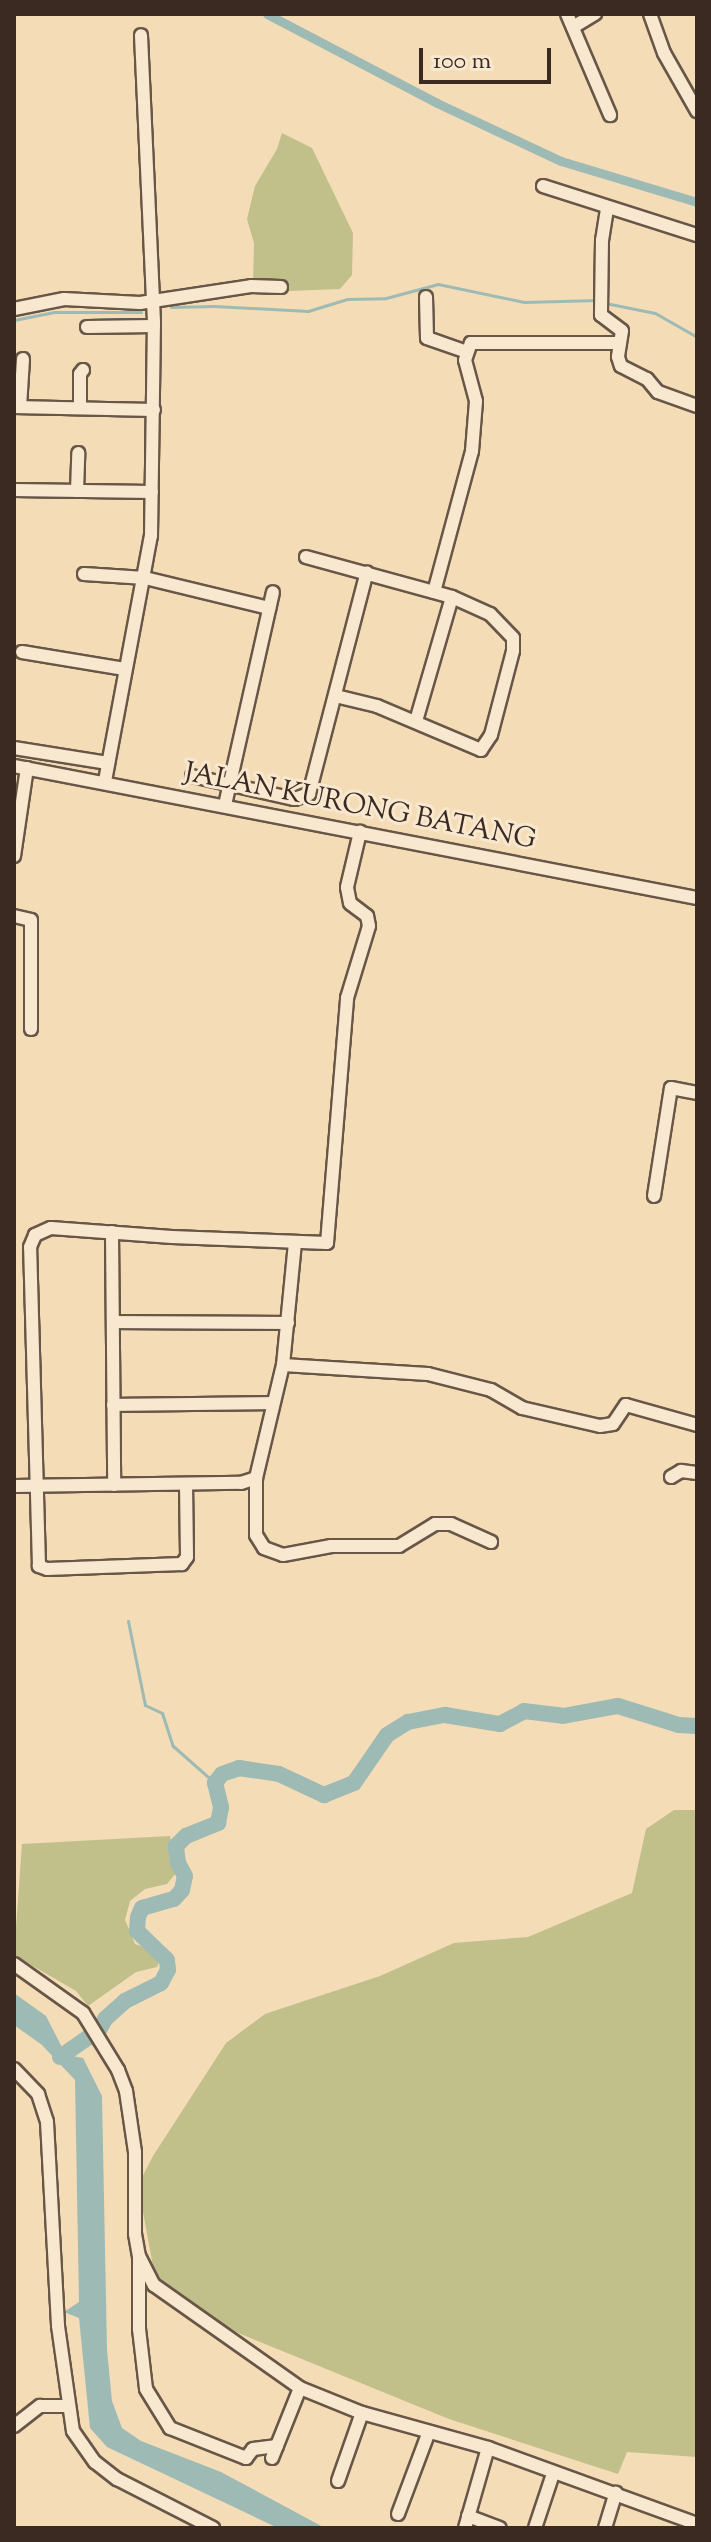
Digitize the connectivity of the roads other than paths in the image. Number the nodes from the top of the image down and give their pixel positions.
1 (567, 14) edge
2 (595, 14) edge
3 (650, 14) edge
4 (573, 27) junction
5 (141, 35) dead end
6 (697, 111) edge
7 (610, 115) dead end
8 (543, 186) dead end
9 (607, 209) junction
10 (697, 235) edge
11 (281, 287) dead end
12 (426, 297) dead end
13 (153, 300) junction
14 (14, 309) edge
15 (154, 326) junction
16 (87, 327) dead end
17 (620, 343) junction
18 (467, 352) junction
19 (23, 359) dead end
20 (83, 370) dead end
21 (697, 406) edge
22 (17, 407) edge
23 (80, 408) junction
24 (154, 410) junction
25 (78, 453) dead end
26 (14, 490) edge
27 (77, 491) junction
28 (152, 492) junction
29 (306, 557) dead end
30 (367, 572) junction
31 (84, 574) dead end
32 (145, 578) junction
33 (273, 592) dead end
34 (434, 592) junction
35 (452, 597) junction
36 (269, 608) junction
37 (22, 652) dead end
38 (125, 669) junction
39 (336, 696) junction
40 (416, 721) junction
41 (14, 748) edge
42 (108, 763) junction
43 (20, 767) edge
44 (192, 776) dead end
45 (105, 781) junction
46 (228, 785) junction
47 (225, 805) junction
48 (360, 832) junction
49 (14, 856) edge
50 (697, 898) edge
51 (14, 916) edge
52 (31, 1029) dead end
53 (697, 1093) edge
54 (654, 1196) dead end
55 (112, 1232) junction
56 (295, 1243) junction
57 (113, 1322) junction
58 (288, 1323) junction
59 (283, 1365) junction
60 (273, 1403) junction
61 (113, 1405) junction
62 (697, 1425) edge
63 (697, 1473) edge
64 (671, 1477) dead end
65 (256, 1478) junction
66 (186, 1484) junction
67 (34, 1485) junction
68 (114, 1485) junction
69 (14, 1486) edge
70 (491, 1542) dead end
71 (14, 1964) edge
72 (14, 2069) edge
73 (139, 2256) junction
74 (300, 2388) junction
75 (67, 2406) junction
76 (362, 2413) junction
77 (14, 2426) edge
78 (428, 2434) junction
79 (488, 2448) junction
80 (553, 2474) junction
81 (338, 2481) dead end
82 (616, 2493) junction
83 (398, 2514) dead end
84 (466, 2522) edge
85 (677, 2523) edge
86 (697, 2524) edge
87 (213, 2528) edge
88 (500, 2528) edge
89 (535, 2528) edge
90 (605, 2528) edge

1 - 4 street
2 - 4 street
3 - 6 street
4 - 7 street
5 - 13 street
8 - 9 street
9 - 10 street
9 - 17 street
11 - 13 street
12 - 18 street
13 - 14 street
13 - 15 street
15 - 16 street
15 - 24 street
17 - 18 street
17 - 21 street
18 - 34 street
19 - 22 street
20 - 23 street
22 - 23 street
23 - 24 street
24 - 28 street
25 - 27 street
26 - 27 street
27 - 28 street
28 - 32 street
29 - 30 street
30 - 34 street
30 - 39 street
31 - 32 street
32 - 36 street
32 - 38 street
33 - 36 street
34 - 35 street
35 - 40 street
35 - 40 street
36 - 46 street
37 - 38 street
38 - 42 street
39 - 40 street
39 - 46 street
41 - 42 street
42 - 45 street
43 - 45 street, JALAN KURONG BATANG
43 - 49 street
44 - 46 street
45 - 47 street, JALAN KURONG BATANG
46 - 47 street
47 - 48 street, JALAN KURONG BATANG
48 - 50 street, JALAN KURONG BATANG
48 - 56 street
51 - 52 street
53 - 54 street
55 - 56 street
55 - 57 street
55 - 67 street
56 - 58 street
57 - 58 street
57 - 61 street
58 - 59 street
59 - 60 street
59 - 62 street
60 - 61 street
60 - 65 street
61 - 68 street
63 - 64 street
65 - 66 street
65 - 70 street
66 - 67 street
66 - 68 street
67 - 68 street
67 - 69 street
71 - 73 street
72 - 75 street
73 - 74 street
73 - 74 street
74 - 76 street
75 - 77 street
75 - 87 street
76 - 78 street
76 - 81 street
78 - 79 street
78 - 83 street
79 - 80 street
79 - 84 street
80 - 82 street
80 - 89 street
82 - 85 street
82 - 90 street
84 - 88 street
85 - 86 street

